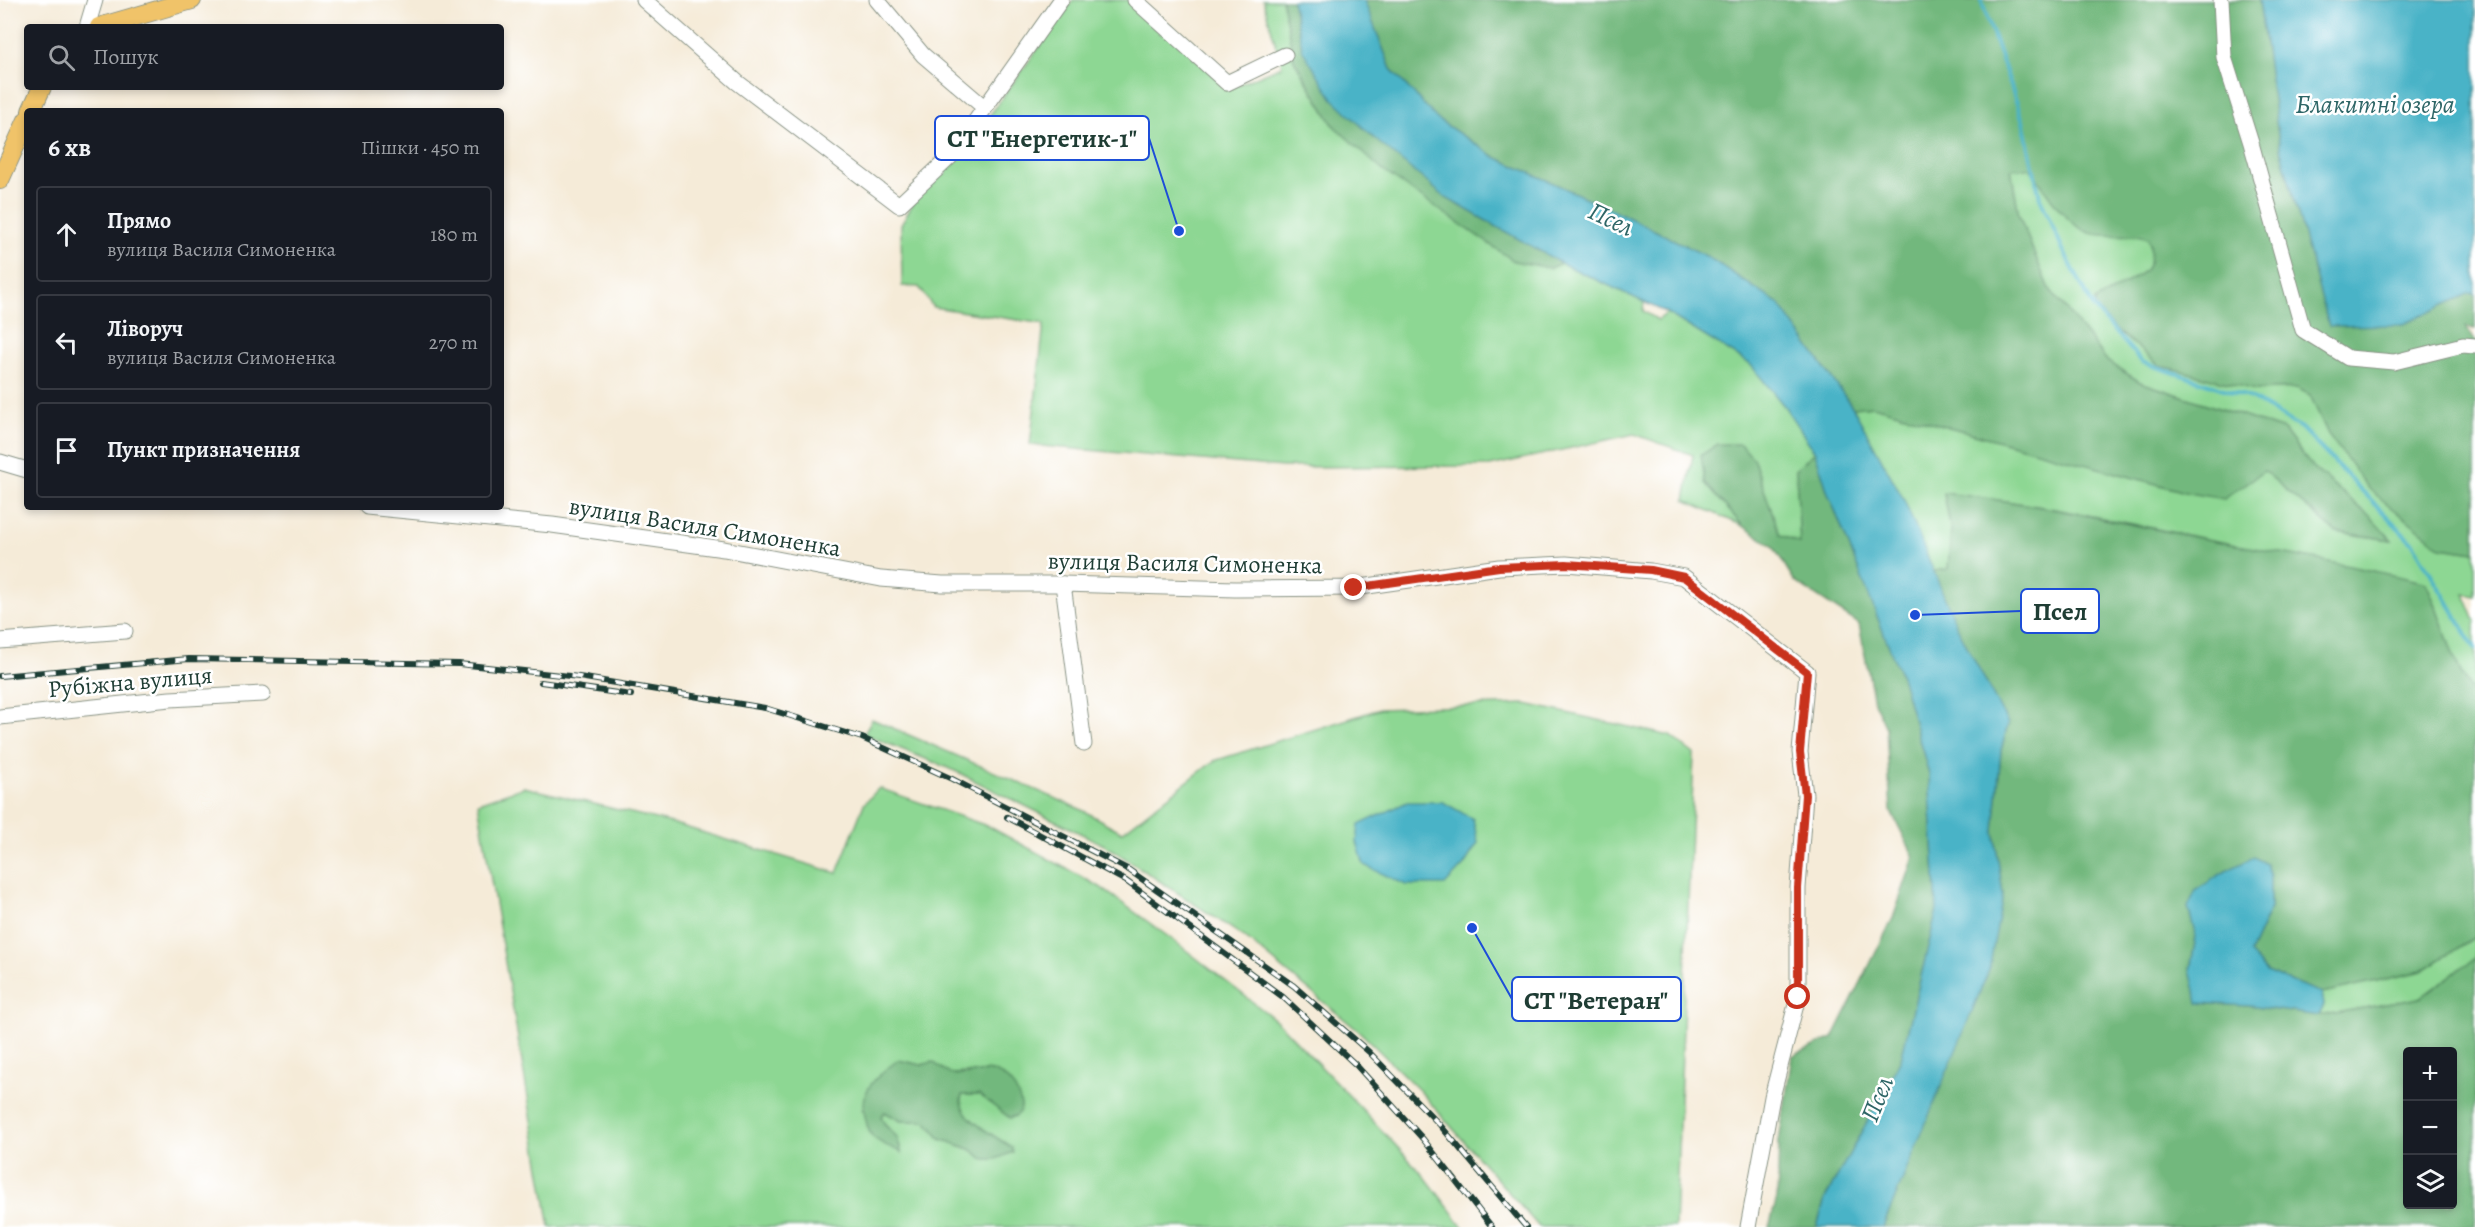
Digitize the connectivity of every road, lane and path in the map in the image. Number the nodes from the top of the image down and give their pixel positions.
1 (95, 0) edge
2 (192, 0) edge
3 (644, 0) edge
4 (877, 0) edge
5 (1061, 0) edge
6 (1135, 0) edge
7 (2221, 0) edge
8 (88, 24) edge
9 (109, 24) edge
10 (1285, 55) dead end
11 (41, 90) edge
12 (32, 108) edge
13 (986, 108) junction
14 (24, 127) edge
15 (0, 180) edge
16 (2475, 346) edge
17 (0, 462) edge
18 (24, 469) edge
19 (398, 510) edge
20 (1063, 584) junction
21 (125, 631) dead end
22 (0, 641) edge
23 (264, 694) dead end
24 (0, 717) edge
25 (1084, 744) dead end
26 (1748, 1227) edge

1 - 8 street
2 - 9 main road
3 - 13 street
4 - 13 street
5 - 13 street
6 - 10 street
7 - 16 street
11 - 12 main road
14 - 15 main road
17 - 18 street
19 - 20 street, вулиця Василя Симоненка
20 - 25 street
20 - 26 street, вулиця Василя Симоненка
21 - 22 street
23 - 24 street, Рубіжна вулиця

